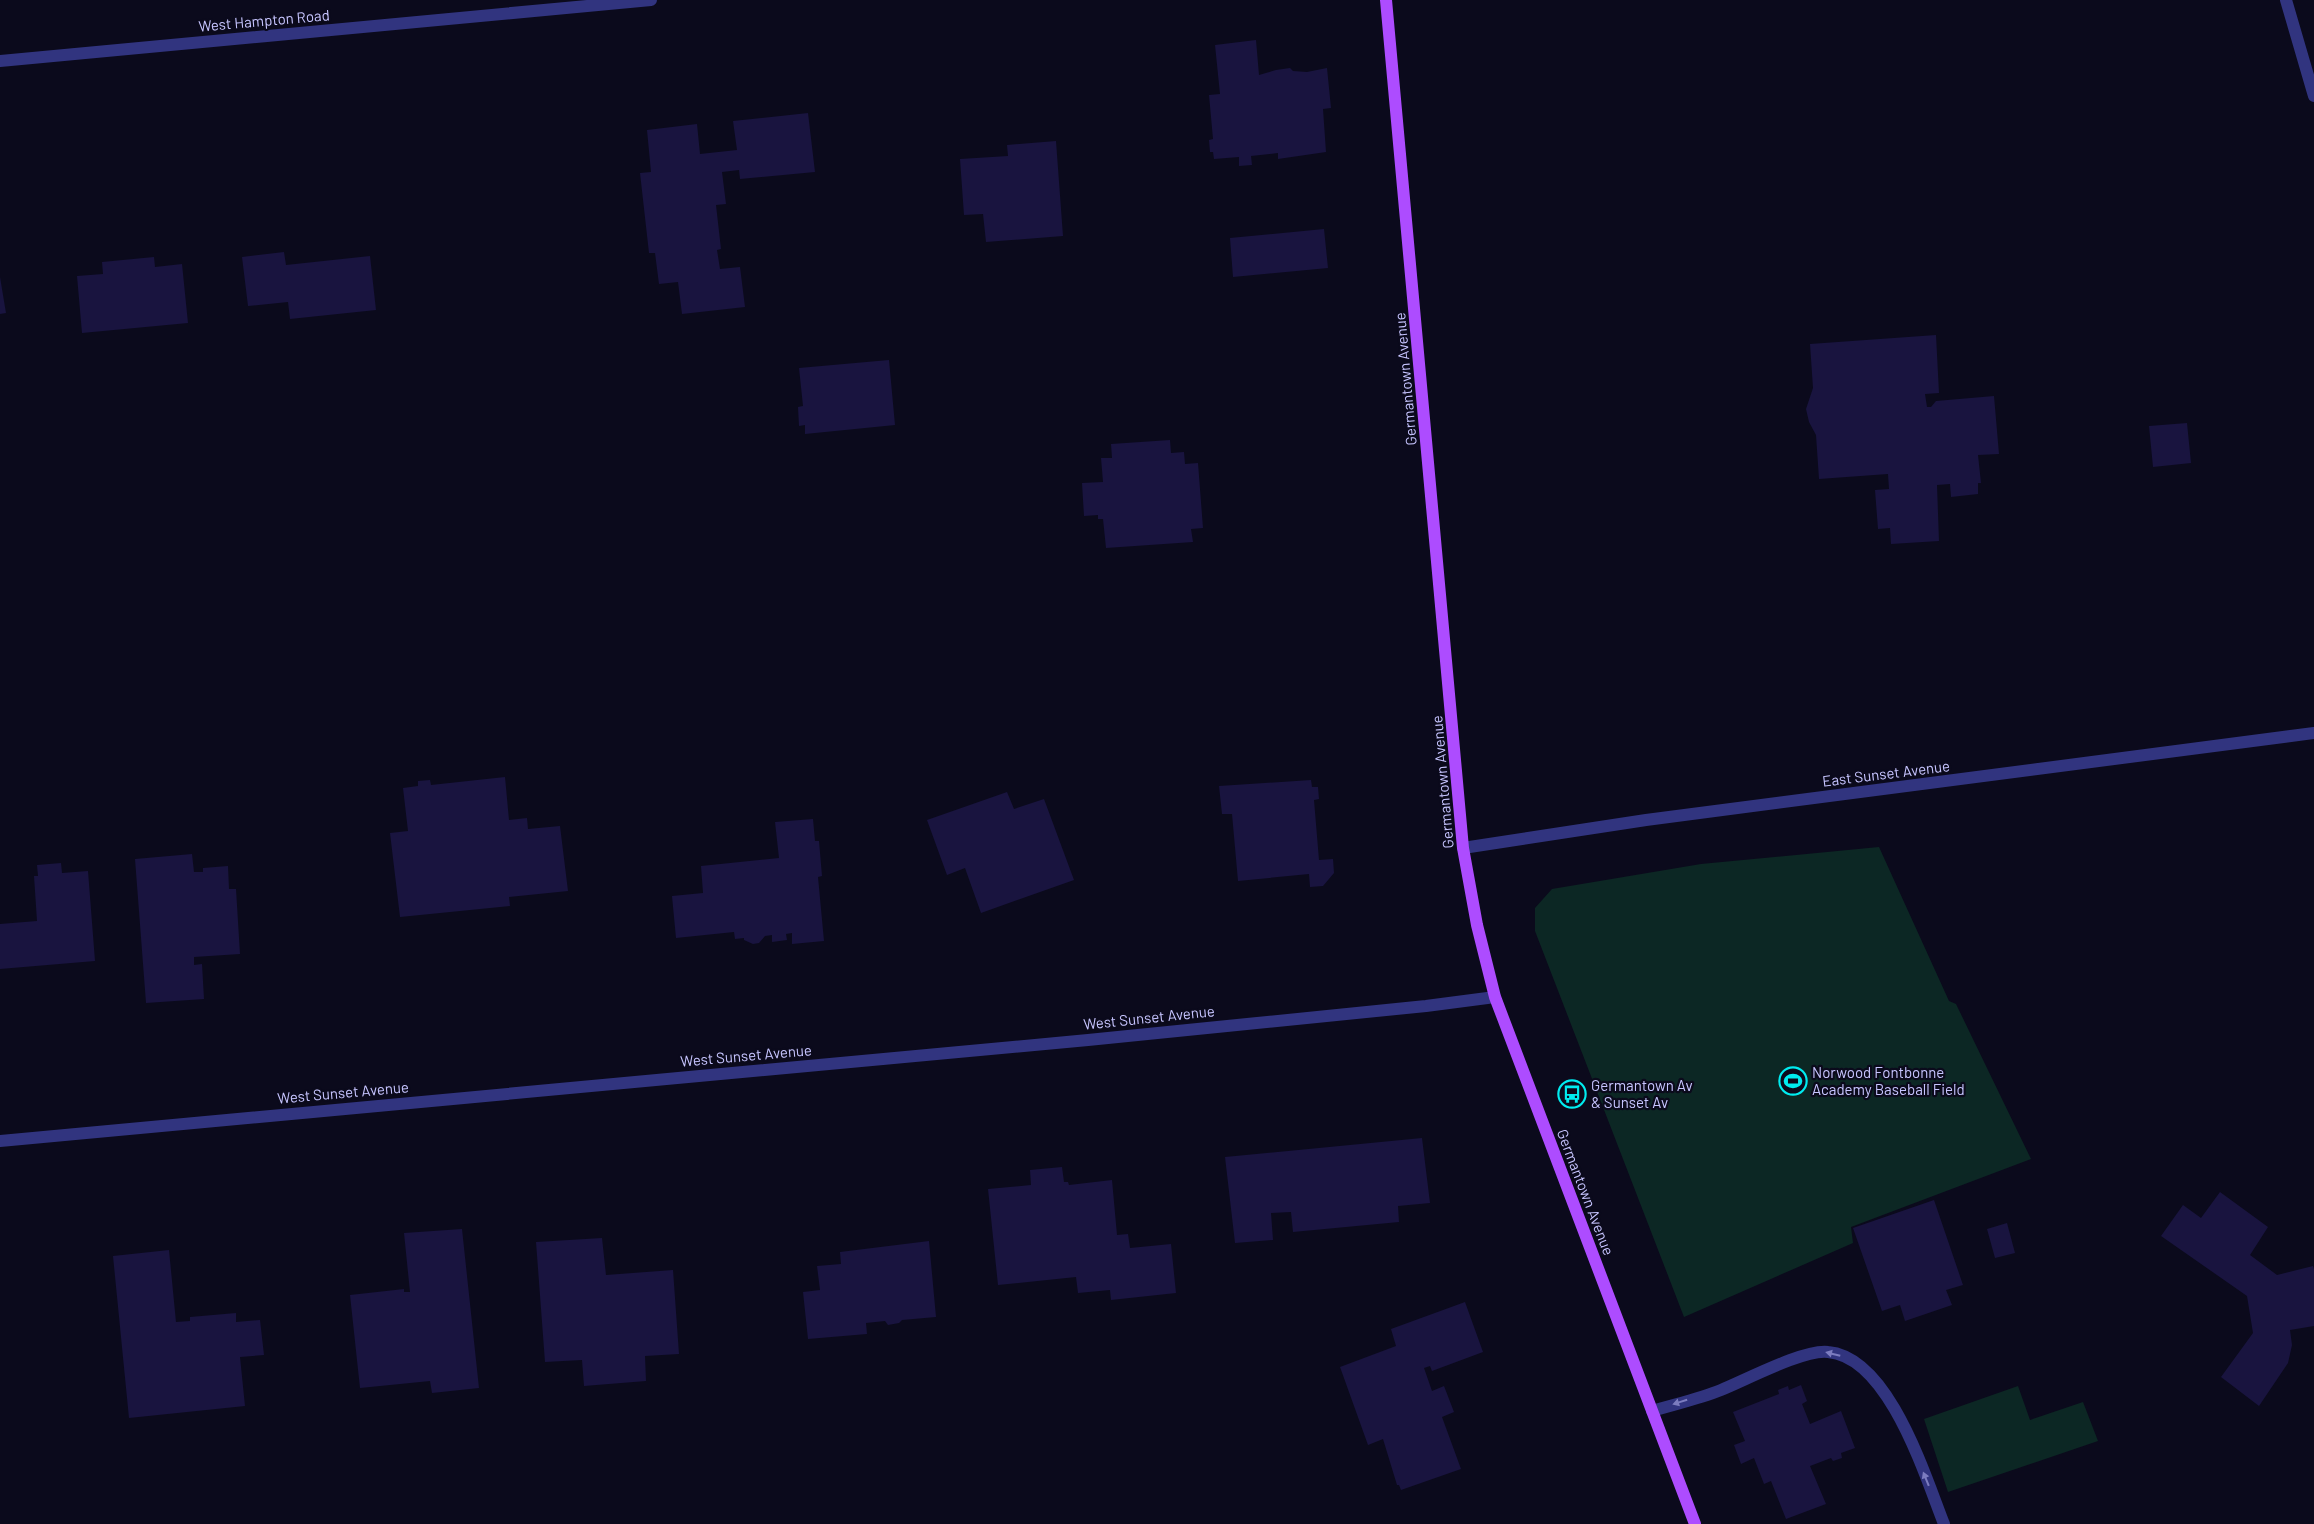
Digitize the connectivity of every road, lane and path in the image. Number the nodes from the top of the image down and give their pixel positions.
1 (651, 0) edge
2 (1386, 0) edge
3 (2286, 0) edge
4 (0, 61) edge
5 (2314, 96) edge
6 (2314, 732) edge
7 (1463, 848) junction
8 (1495, 997) junction
9 (0, 1141) edge
10 (1652, 1411) junction
11 (1695, 1524) edge
12 (1944, 1524) edge

1 - 4 street, West Hampton Road
2 - 7 main road, Germantown Avenue
3 - 5 street
6 - 7 street, East Sunset Avenue
7 - 8 main road, Germantown Avenue
8 - 9 street, West Sunset Avenue
8 - 10 main road, Germantown Avenue
10 - 11 main road, Germantown Avenue
12 -> 10 street

